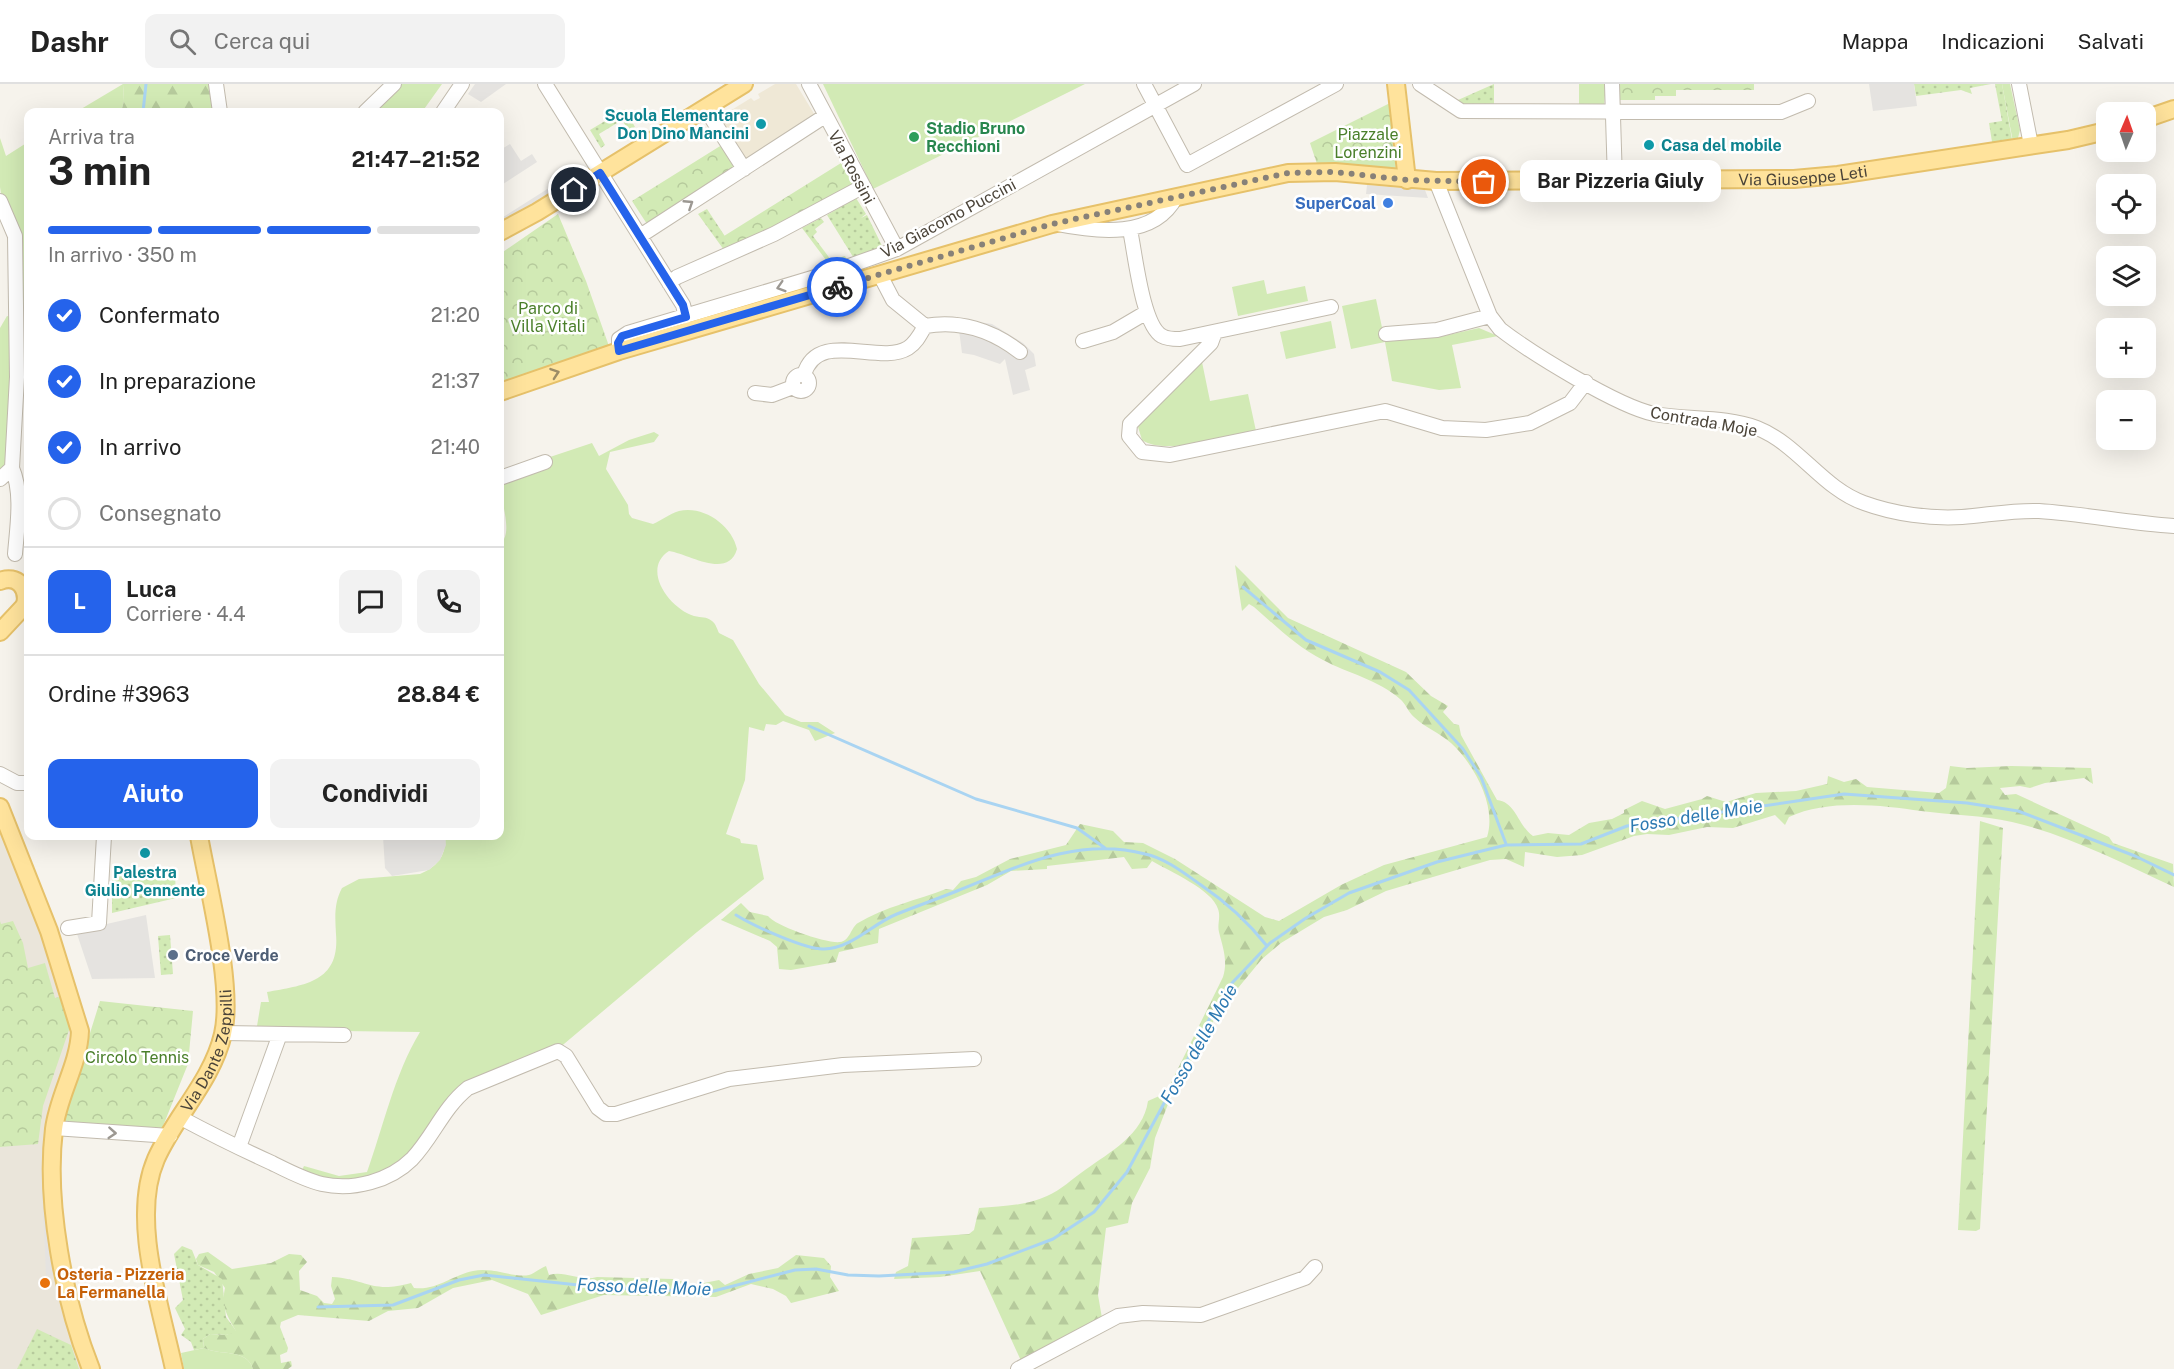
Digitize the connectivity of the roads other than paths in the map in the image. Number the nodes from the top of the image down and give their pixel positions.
1 (216, 84) edge
2 (394, 84) edge
3 (462, 84) edge
4 (545, 84) edge
5 (744, 84) edge
6 (809, 84) edge
7 (1144, 84) edge
8 (1194, 84) edge
9 (1336, 84) edge
10 (1396, 84) edge
11 (1420, 84) edge
12 (1612, 84) edge
13 (2019, 84) edge
14 (1808, 101) dead end
15 (1155, 105) junction
16 (219, 108) edge
17 (369, 108) edge
18 (447, 108) edge
19 (705, 108) junction
20 (2174, 109) edge
21 (1612, 112) junction
22 (2156, 115) edge
23 (825, 116) junction
24 (2096, 133) edge
25 (2031, 145) junction
26 (744, 169) junction
27 (600, 173) junction
28 (1407, 180) junction
29 (1436, 181) junction
30 (1615, 182) junction
31 (862, 187) junction
32 (1176, 197) junction
33 (0, 201) edge
34 (537, 212) junction
35 (1052, 224) junction
36 (504, 230) edge
37 (1130, 230) junction
38 (640, 236) junction
39 (504, 242) edge
40 (897, 249) junction
41 (880, 275) junction
42 (669, 283) junction
43 (1331, 307) dead end
44 (1147, 312) junction
45 (1490, 316) junction
46 (686, 317) junction
47 (925, 326) junction
48 (1215, 332) junction
49 (1386, 334) dead end
50 (1083, 341) dead end
51 (619, 351) junction
52 (1020, 352) dead end
53 (1586, 382) junction
54 (504, 391) edge
55 (755, 393) dead end
56 (545, 462) dead end
57 (12, 468) junction
58 (504, 477) edge
59 (0, 479) edge
60 (2174, 526) edge
61 (15, 554) dead end
62 (11, 580) edge
63 (24, 591) edge
64 (17, 609) edge
65 (0, 632) edge
66 (0, 774) edge
67 (23, 783) edge
68 (0, 807) edge
69 (104, 840) edge
70 (201, 840) edge
71 (68, 928) dead end
72 (223, 1033) junction
73 (280, 1034) junction
74 (344, 1035) dead end
75 (974, 1059) dead end
76 (181, 1118) junction
77 (54, 1128) junction
78 (170, 1136) junction
79 (239, 1147) junction
80 (1315, 1268) dead end
81 (91, 1369) edge
82 (174, 1369) edge
83 (1018, 1369) edge

1 - 16 street
2 - 17 street
3 - 18 street
4 - 27 street
5 - 19 main road
6 - 23 street, Via Rossini
7 - 15 street
8 - 15 street, Via Giacomo Puccini
9 - 15 street
10 - 28 main road
11 - 21 street
12 - 21 street
13 - 25 street
14 - 21 street
15 - 40 street, Via Giacomo Puccini
19 - 26 street
19 - 27 main road
20 - 22 main road
21 - 30 street
23 - 26 street
23 - 31 street, Via Rossini
24 - 25 main road, Via Giuseppe Leti
25 - 30 main road, Via Giuseppe Leti
38 -> 26 street
27 - 34 main road
27 - 38 street
28 - 29 main road, Via Giuseppe Leti
28 - 32 main road, Via Giuseppe Leti
29 - 30 main road, Via Giuseppe Leti
29 - 45 street, Contrada Moje
31 - 40 street, Via Rossini
31 - 42 street
32 - 35 main road, Via Giuseppe Leti
32 - 37 street
33 - 57 street
34 - 36 main road
34 - 39 main road
35 - 37 street
35 - 41 main road, Via Giuseppe Leti
37 - 44 street
38 - 42 street
40 -> 46 street, Via Giacomo Puccini
41 - 47 street
41 - 51 main road, Via Giuseppe Leti
42 - 46 street
43 - 48 street
44 - 48 street
44 - 50 street
45 - 49 street
45 - 53 street, Contrada Moje
46 - 51 street, Via Giacomo Puccini
47 - 52 street
47 - 55 street
48 - 53 street
54 -> 51 main road, Via Giuseppe Leti
53 - 60 street, Contrada Moje
56 - 58 street
57 - 59 street
57 - 61 street
62 - 63 main road
64 - 65 main road
66 - 67 street
68 - 77 main road
69 - 71 street
70 - 72 main road, Via Dante Zeppilli
72 - 73 street
72 - 76 main road, Via Dante Zeppilli
73 - 74 street
73 - 79 street
75 - 79 street
76 - 78 main road, Via Dante Zeppilli
76 - 79 street
77 -> 78 street
77 - 81 main road
78 - 82 main road, Via Dante Zeppilli
80 - 83 street

